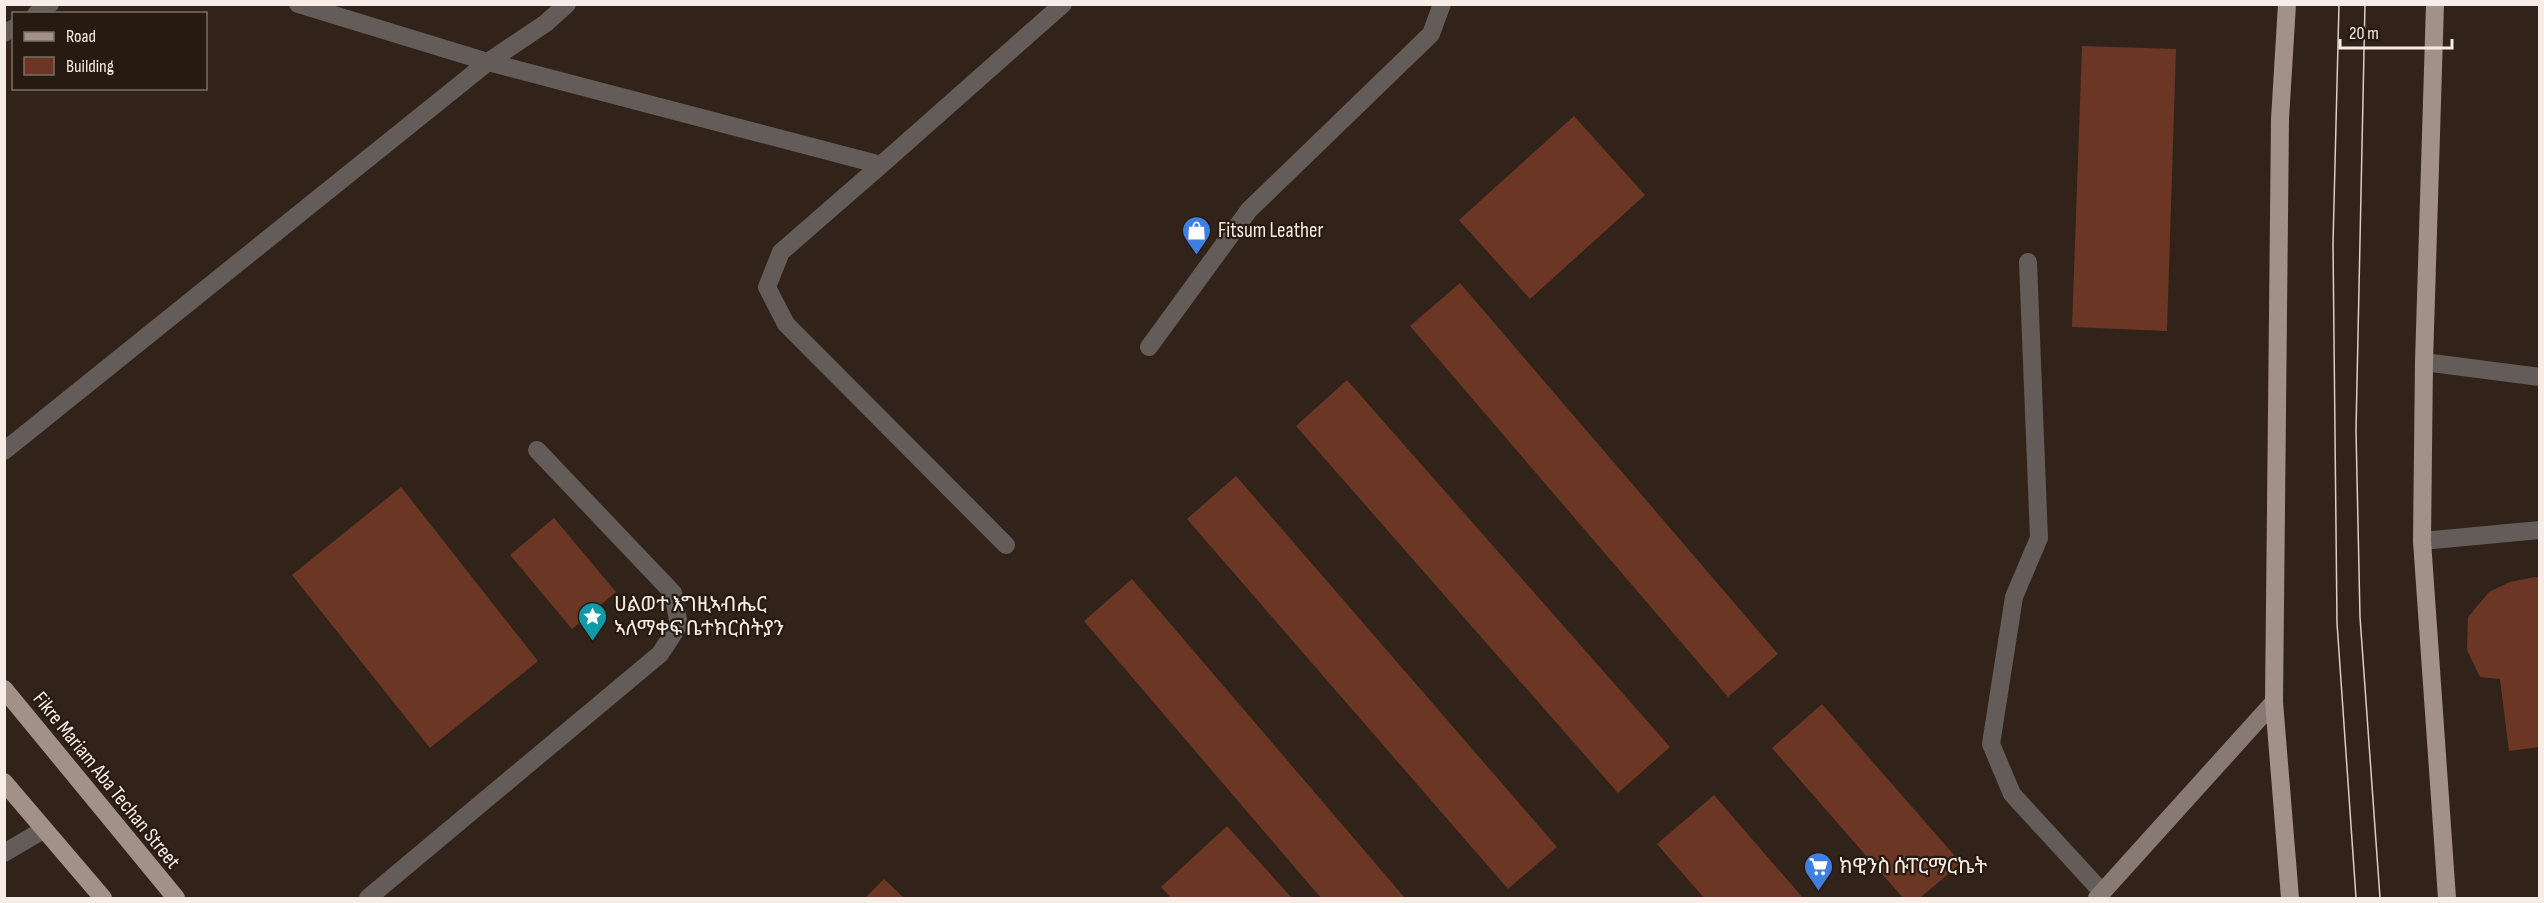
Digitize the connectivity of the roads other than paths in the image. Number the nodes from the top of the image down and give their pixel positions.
1 (298, 4) edge
2 (567, 4) edge
3 (1063, 4) edge
4 (1442, 4) edge
5 (2287, 4) edge
6 (2435, 4) edge
7 (488, 62) junction
8 (881, 165) junction
9 (2028, 262) dead end
10 (1149, 347) dead end
11 (2424, 362) junction
12 (2540, 377) edge
13 (537, 450) dead end
14 (4, 451) edge
15 (2540, 530) edge
16 (2422, 541) junction
17 (1006, 545) dead end
18 (4, 689) edge
19 (2274, 702) junction
20 (4, 782) edge
21 (43, 830) junction
22 (4, 853) edge
23 (2100, 895) edge
24 (103, 898) edge
25 (176, 898) edge
26 (368, 898) edge
27 (2290, 898) edge
28 (2447, 898) edge

1 - 7 street
2 - 7 street
3 - 8 street
4 - 10 street
5 - 19 main road
6 - 11 main road
7 - 8 street
7 - 14 street
8 - 17 street
9 - 23 street
11 - 12 street
11 - 16 main road
13 - 26 street
15 - 16 street
16 - 28 main road
18 - 25 main road, Fikre Mariam Aba Techan Street
19 - 23 street
19 - 27 main road
20 - 21 main road
21 - 22 street
21 - 24 main road

